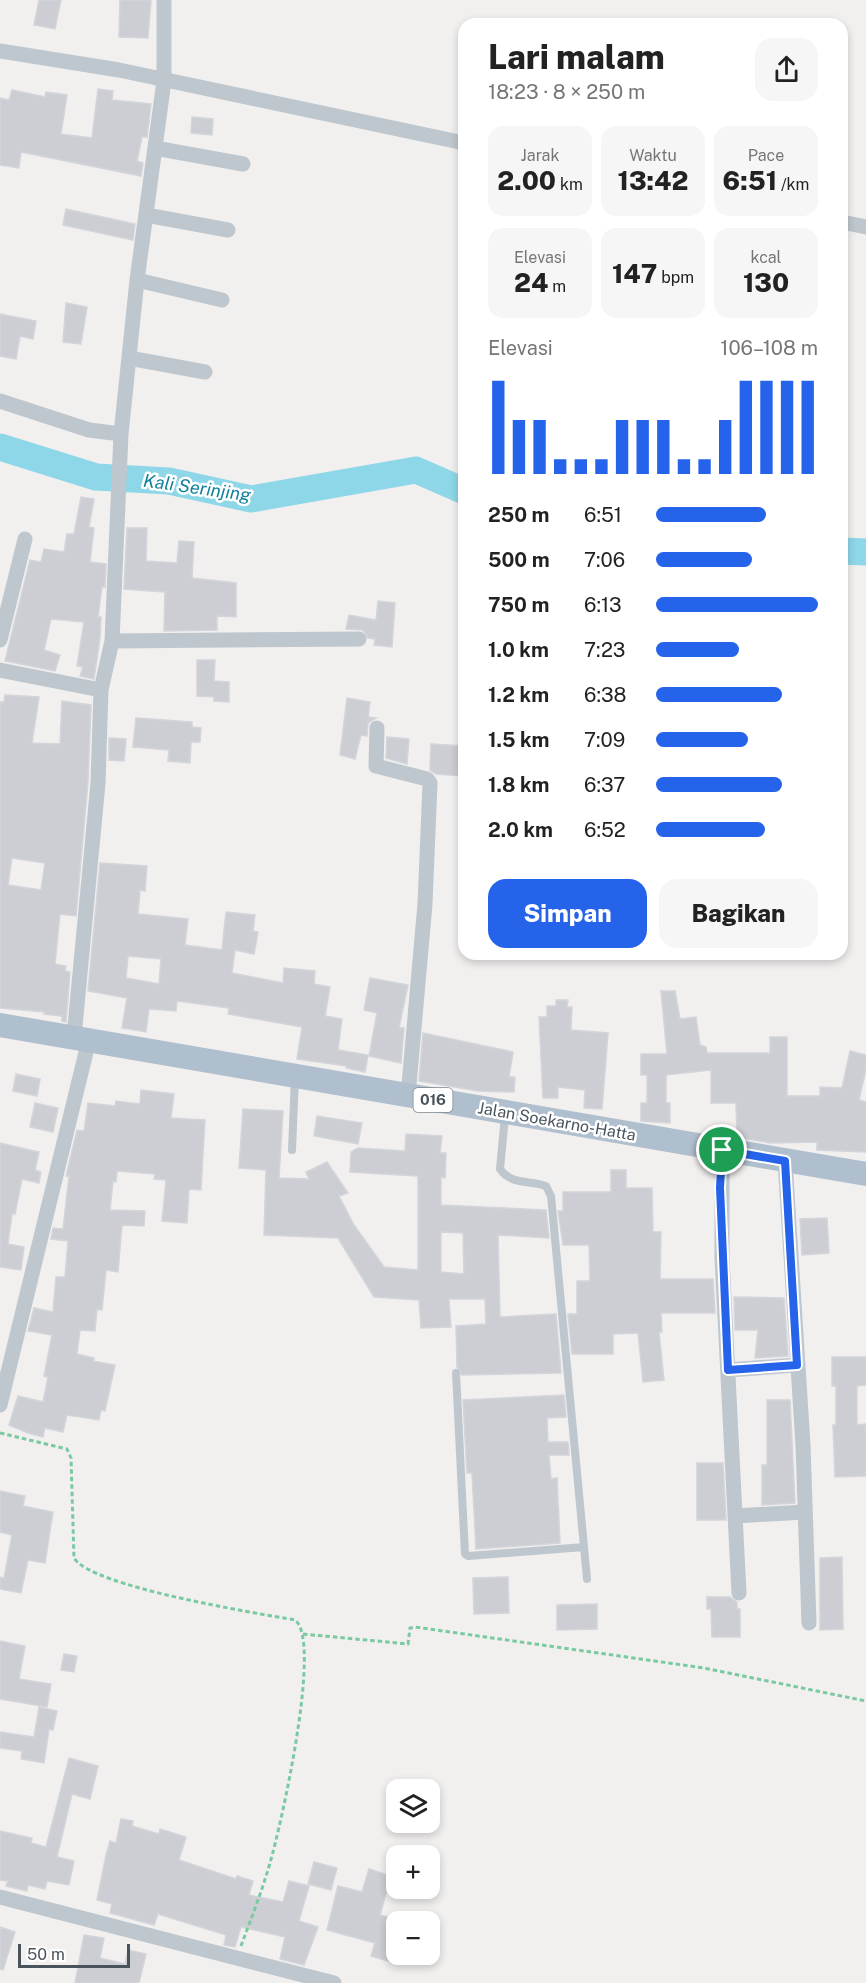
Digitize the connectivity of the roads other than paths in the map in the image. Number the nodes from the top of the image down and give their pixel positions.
1 (164, 0) edge
2 (0, 51) edge
3 (164, 81) junction
4 (458, 142) edge
5 (155, 148) junction
6 (243, 164) dead end
7 (146, 215) junction
8 (848, 223) edge
9 (866, 227) edge
10 (228, 230) dead end
11 (137, 280) junction
12 (222, 300) dead end
13 (129, 358) junction
14 (205, 372) dead end
15 (0, 400) edge
16 (121, 434) junction
17 (25, 539) dead end
18 (359, 639) dead end
19 (0, 640) edge
20 (112, 641) junction
21 (0, 670) edge
22 (101, 690) junction
23 (377, 728) dead end
24 (0, 1025) edge
25 (81, 1038) junction
26 (295, 1076) junction
27 (408, 1096) junction
28 (505, 1112) junction
29 (292, 1150) dead end
30 (785, 1161) junction
31 (721, 1167) junction
32 (866, 1174) edge
33 (797, 1365) junction
34 (728, 1370) junction
35 (456, 1373) dead end
36 (0, 1405) edge
37 (805, 1512) junction
38 (735, 1516) junction
39 (584, 1547) junction
40 (586, 1579) dead end
41 (739, 1593) dead end
42 (809, 1623) dead end
43 (0, 1897) edge
44 (334, 1983) edge

1 - 3 street
2 - 3 street
3 - 4 street
3 - 5 street
5 - 6 street
5 - 7 street
7 - 10 street
7 - 11 street
8 - 9 street
11 - 12 street
11 - 13 street
13 - 14 street
13 - 16 street
15 - 16 street
16 - 20 street
17 - 19 street
18 - 20 street
20 - 22 street
21 - 22 street
22 - 25 street
23 - 27 street
24 - 25 main road, Jalan Soekarno-Hatta / 016
25 - 26 main road, Jalan Soekarno-Hatta / 016
25 - 36 street
26 - 27 main road, Jalan Soekarno-Hatta / 016
26 - 29 lane
27 - 28 main road, Jalan Soekarno-Hatta / 016
28 - 31 main road, Jalan Soekarno-Hatta / 016
28 - 39 lane
30 - 31 main road, Jalan Soekarno-Hatta / 016
30 - 32 main road, Jalan Soekarno-Hatta / 016
30 - 33 street
31 - 34 street
33 - 34 street
33 - 37 street
34 - 38 street
35 - 39 lane
37 - 38 street
37 - 42 street
38 - 41 street
39 - 40 lane
43 - 44 street

